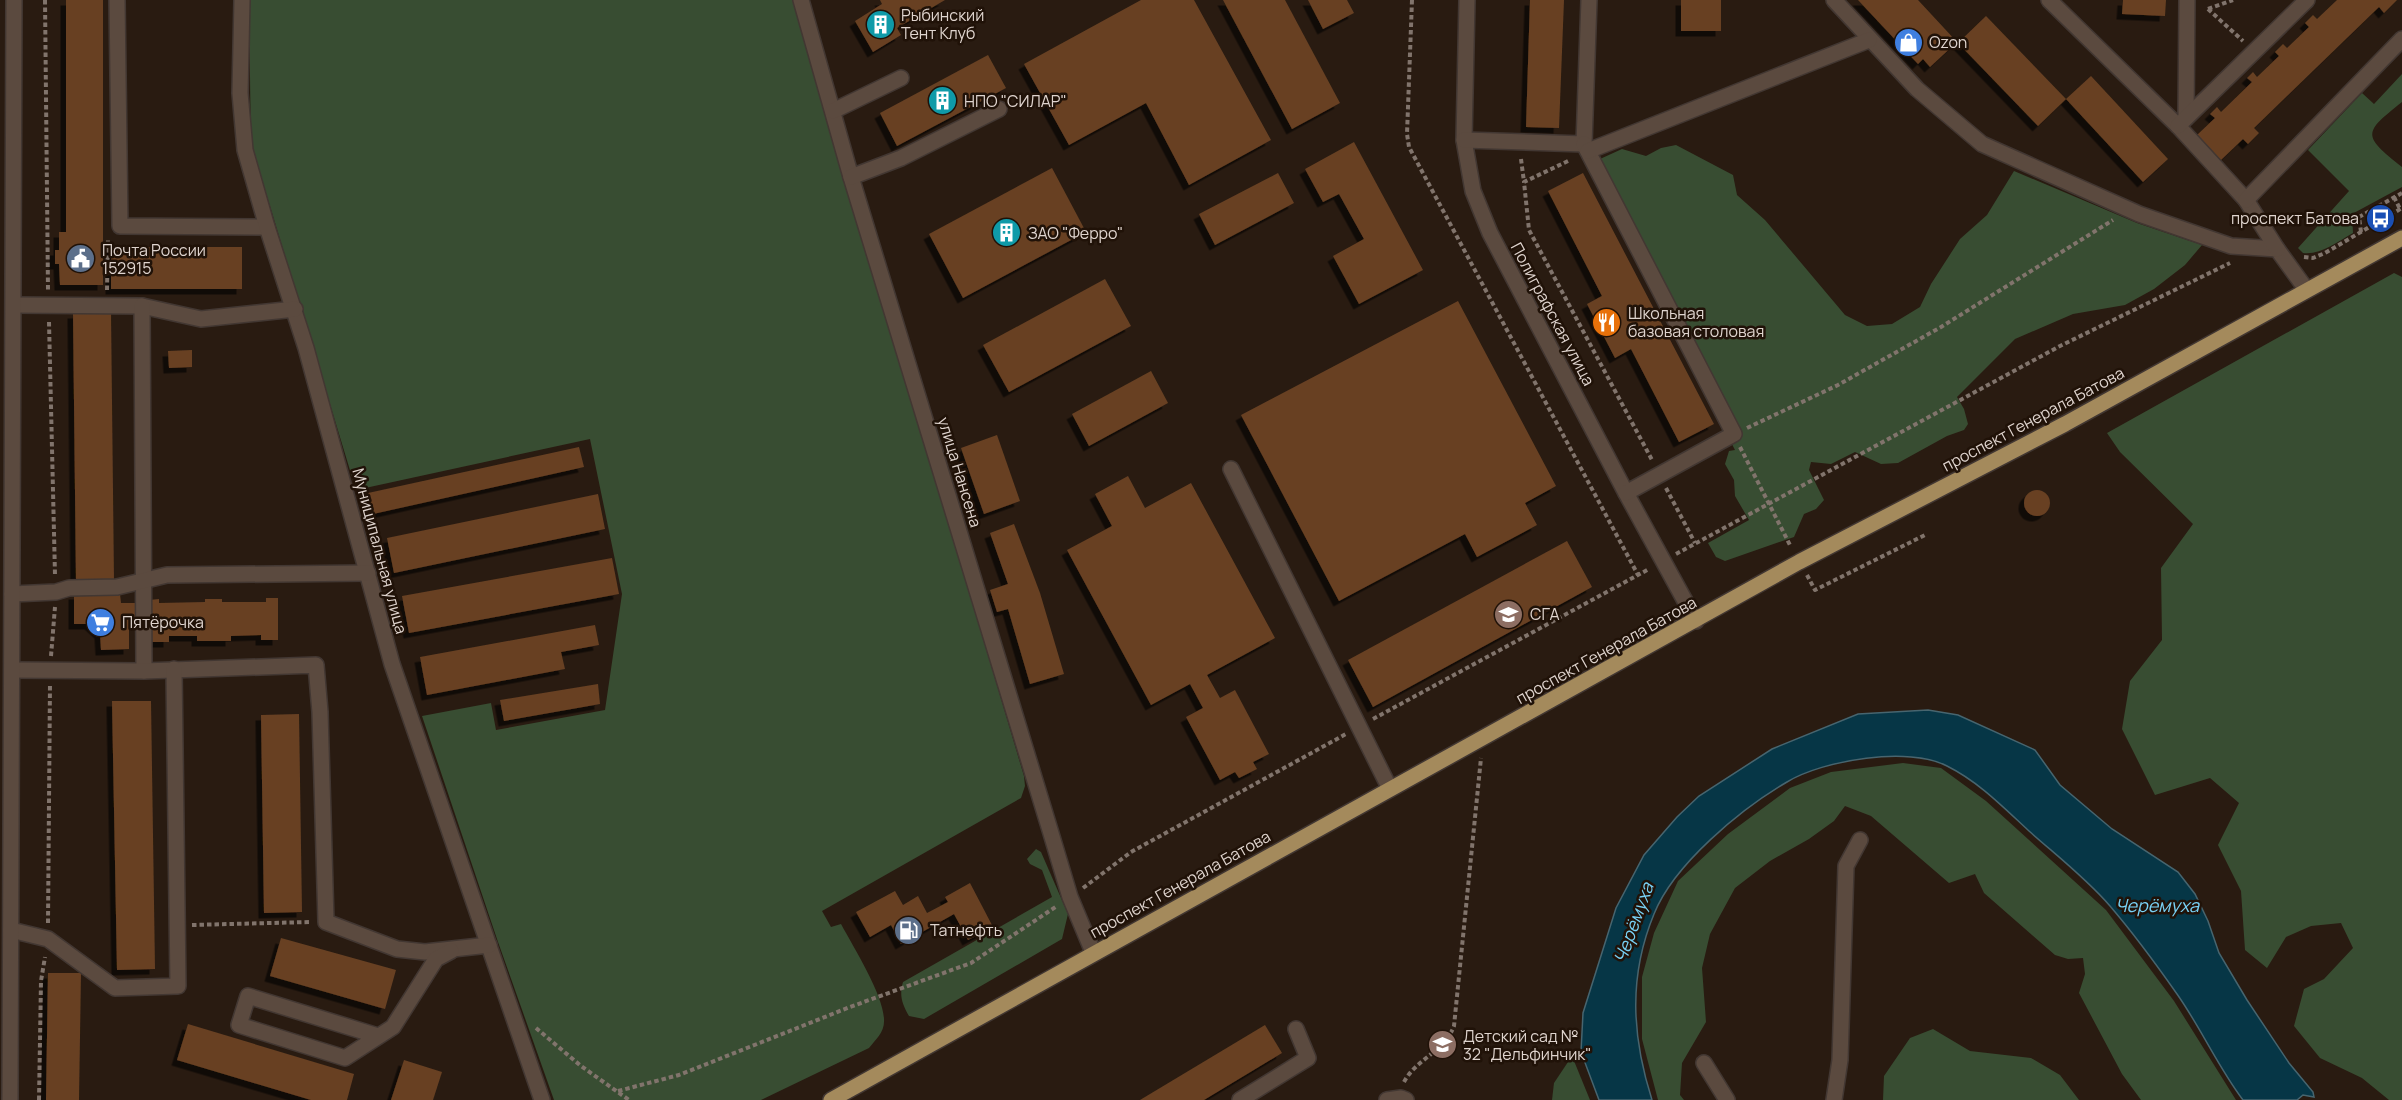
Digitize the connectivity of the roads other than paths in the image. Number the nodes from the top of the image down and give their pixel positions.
1 (14, 0) edge
2 (117, 0) edge
3 (242, 0) edge
4 (801, 0) edge
5 (1467, 0) edge
6 (1588, 0) edge
7 (1834, 0) edge
8 (2049, 0) edge
9 (2187, 0) edge
10 (2307, 0) edge
11 (2402, 39) edge
12 (1869, 40) junction
13 (901, 78) dead end
14 (999, 109) dead end
15 (7, 111) edge
16 (833, 111) junction
17 (2182, 122) junction
18 (1464, 140) junction
19 (1586, 147) junction
20 (851, 177) junction
21 (2246, 200) junction
22 (267, 227) junction
23 (2402, 238) edge
24 (2277, 249) junction
25 (2306, 289) junction
26 (14, 305) junction
27 (142, 306) junction
28 (295, 309) junction
29 (6, 407) edge
30 (1231, 469) dead end
31 (1626, 493) junction
32 (368, 573) junction
33 (143, 582) junction
34 (12, 594) junction
35 (1696, 621) junction
36 (174, 669) junction
37 (12, 670) junction
38 (144, 670) junction
39 (1390, 789) junction
40 (1860, 840) dead end
41 (12, 930) junction
42 (489, 945) junction
43 (454, 949) junction
44 (1094, 952) junction
45 (1296, 1029) dead end
46 (378, 1036) junction
47 (1704, 1063) dead end
48 (10, 1100) edge
49 (542, 1100) edge
50 (831, 1100) edge
51 (1240, 1100) edge
52 (1727, 1100) edge
53 (1834, 1100) edge

1 - 15 street
2 - 22 street
3 - 22 street, Муниципальная улица
4 - 16 street, улица Нансена
5 - 18 street, Полиграфская улица
6 - 19 street
7 - 12 street
8 - 17 street
9 - 17 street
10 - 17 street
11 - 21 street
12 - 19 street
12 - 24 street
13 - 16 street
14 - 20 street
15 - 26 street
16 - 20 street, улица Нансена
17 - 21 street
18 - 19 street
18 - 31 street, Полиграфская улица
19 - 31 street
20 - 44 street, улица Нансена
21 - 24 street
22 - 28 street, Муниципальная улица
23 - 25 main road, проспект Генерала Батова
24 - 25 street
25 - 35 main road, проспект Генерала Батова
26 - 27 street
26 - 29 street
27 - 28 street
27 - 33 street
28 - 32 street, Муниципальная улица
29 - 34 street
30 - 39 street
31 - 35 street, Полиграфская улица
32 - 33 street
32 - 42 street, Муниципальная улица
33 - 34 street
33 - 38 street
34 - 37 street
35 - 39 main road, проспект Генерала Батова
36 - 38 street
36 - 41 street
36 - 43 street
37 - 38 street
37 - 41 street
39 - 44 main road, проспект Генерала Батова
40 - 53 street
41 - 48 street
42 - 43 street
42 - 49 street, Муниципальная улица
43 - 46 street
44 - 50 main road, проспект Генерала Батова
45 - 51 street
46 - 46 street
47 - 52 street

